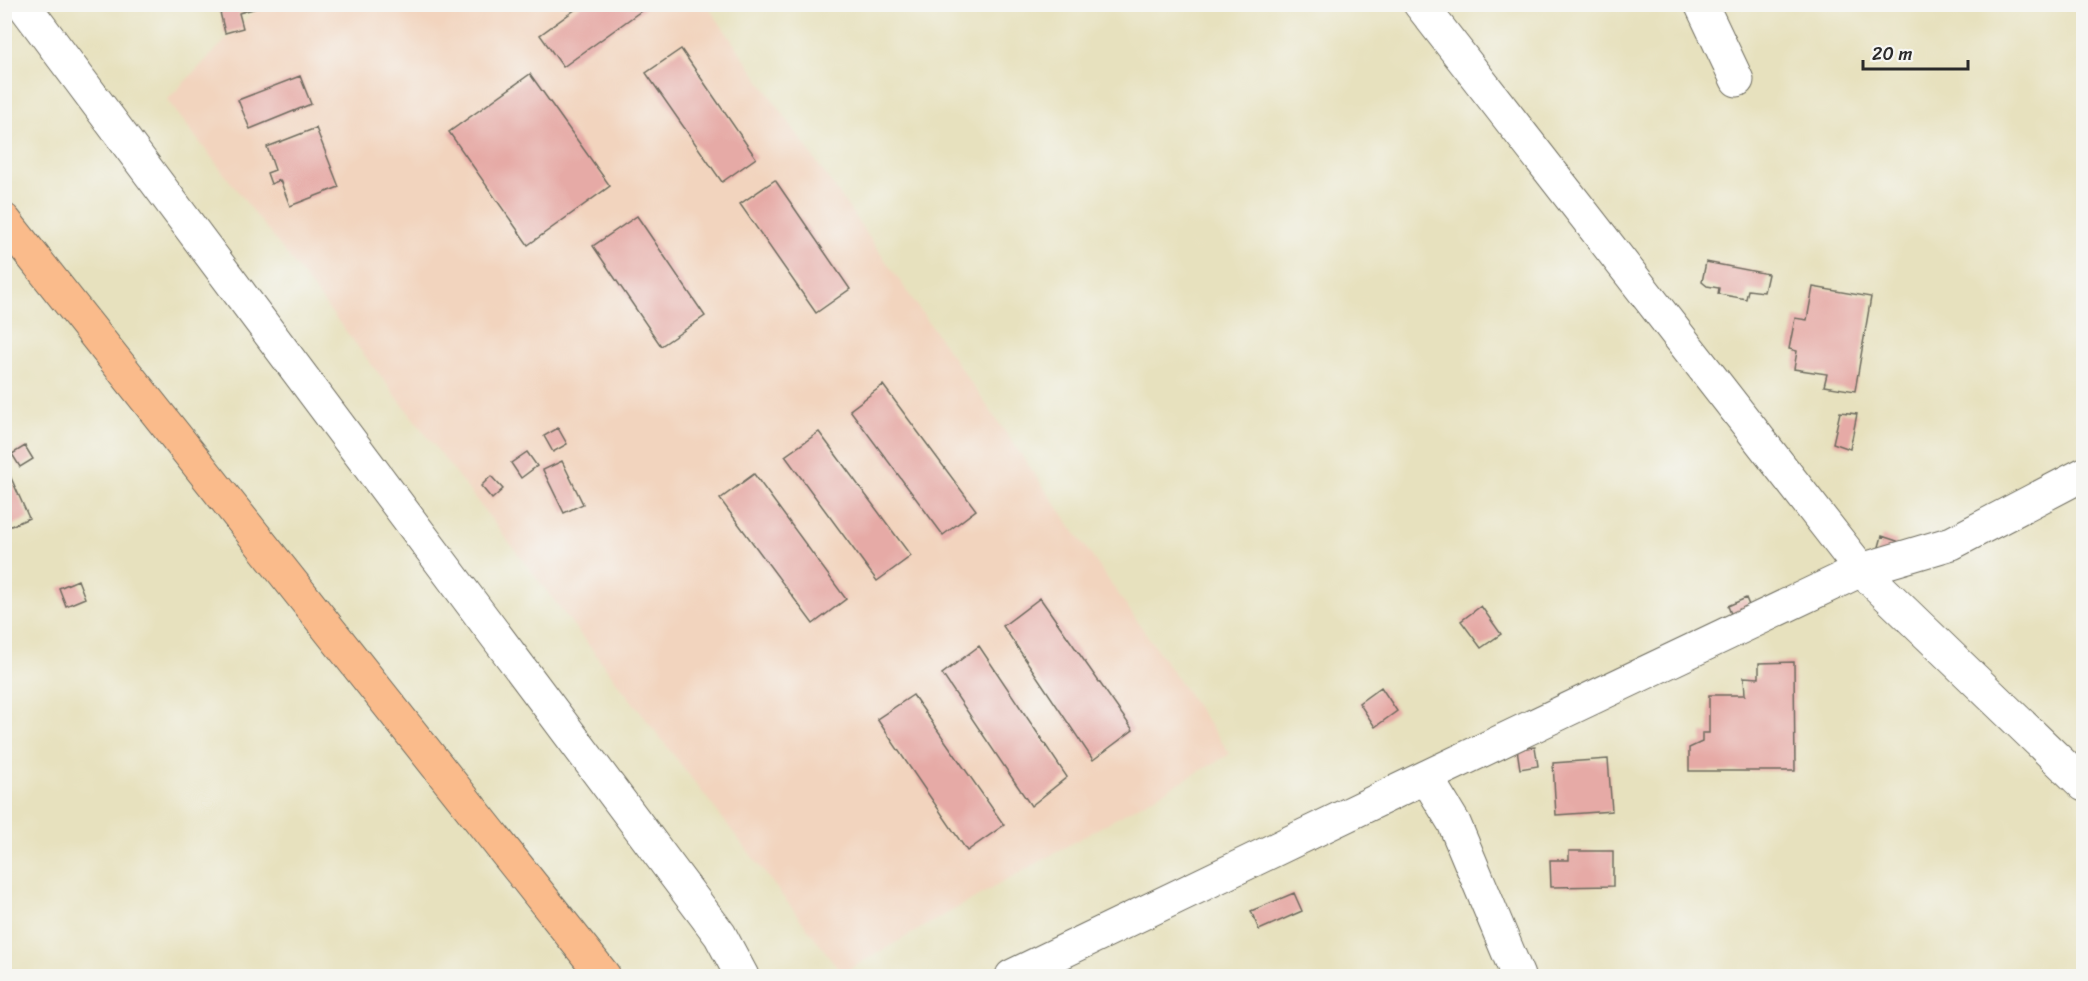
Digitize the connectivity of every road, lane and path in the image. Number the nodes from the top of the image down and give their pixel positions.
1 (23, 4) edge
2 (1420, 4) edge
3 (1701, 4) edge
4 (1737, 80) dead end
5 (4, 220) edge
6 (2084, 474) edge
7 (1861, 570) junction
8 (1426, 777) junction
9 (2084, 785) edge
10 (604, 976) edge
11 (742, 976) edge
12 (1012, 976) edge
13 (1518, 976) edge

1 - 11 street
2 - 7 street
3 - 4 street
5 - 10 highway
6 - 7 street
7 - 8 street
7 - 9 street
8 - 12 street
8 - 13 street

